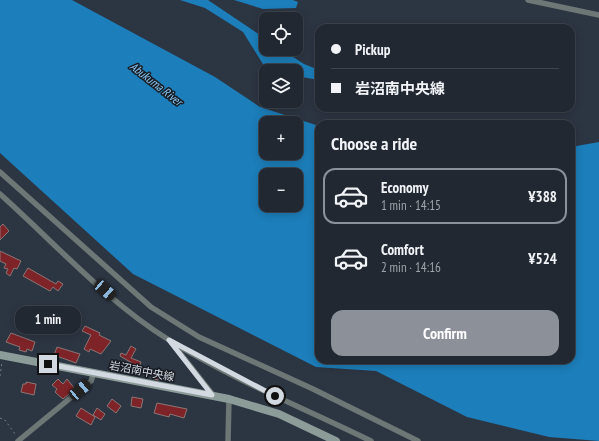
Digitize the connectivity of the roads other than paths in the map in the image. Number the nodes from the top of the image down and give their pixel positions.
1 (528, 0) edge
2 (599, 15) edge
3 (0, 172) edge
4 (0, 194) edge
5 (169, 340) junction
6 (1, 356) edge
7 (94, 373) junction
8 (212, 395) junction
9 (229, 398) junction
10 (19, 441) edge
11 (228, 441) edge
12 (336, 441) edge
13 (372, 441) edge
14 (418, 441) edge

1 - 2 street
3 - 14 street
4 - 5 street
5 - 8 street
5 - 13 street
6 - 7 street, 岩沼南中央線
7 - 8 street, 岩沼南中央線
7 - 10 street
8 - 9 street, 岩沼南中央線
9 - 11 street
9 - 12 street, 岩沼南中央線

